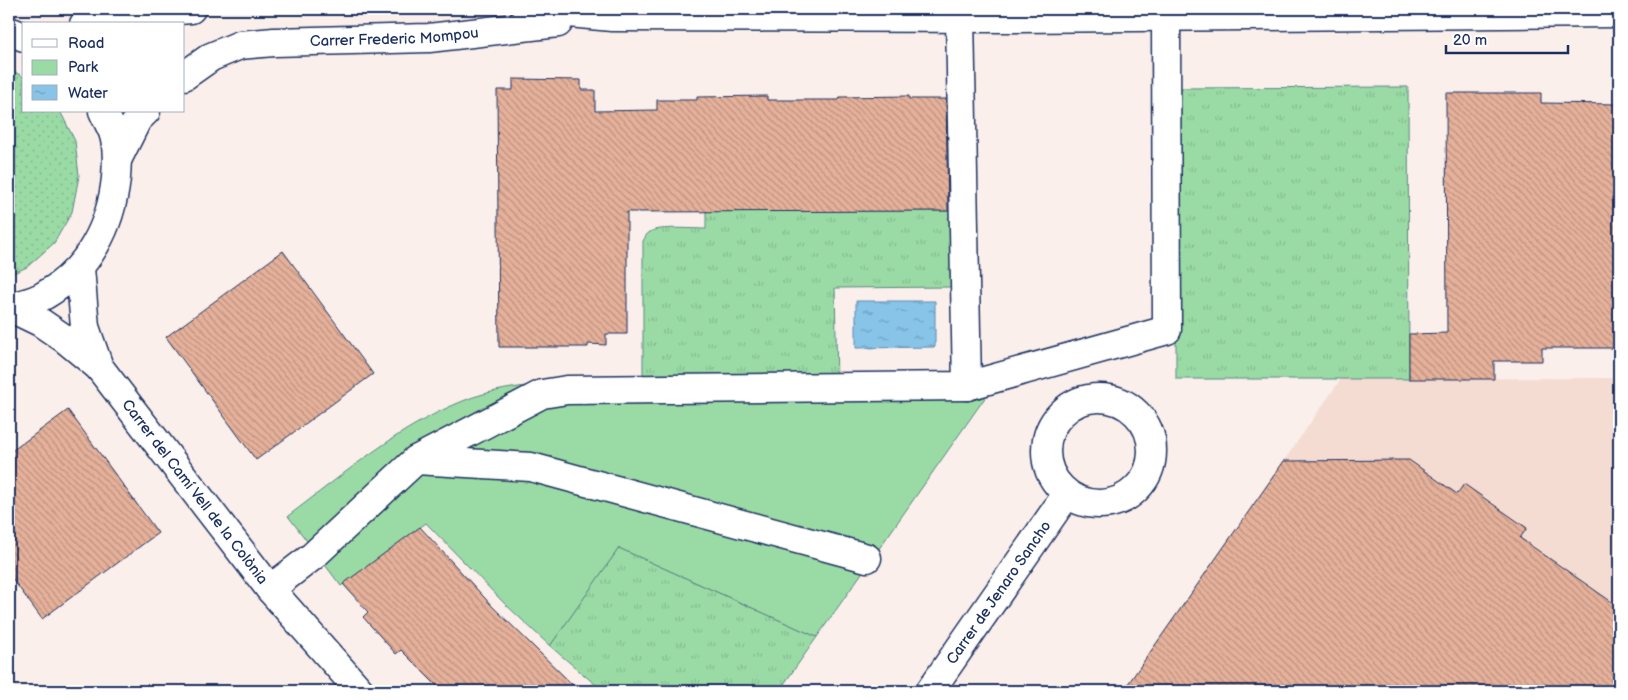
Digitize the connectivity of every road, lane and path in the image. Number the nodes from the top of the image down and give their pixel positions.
1 (191, 9) edge
2 (526, 9) edge
3 (1414, 12) edge
4 (1619, 13) edge
5 (1166, 16) junction
6 (612, 17) junction
7 (960, 17) junction
8 (96, 22) edge
9 (185, 75) edge
10 (103, 112) edge
11 (145, 112) edge
12 (118, 158) junction
13 (80, 268) junction
14 (10, 308) edge
15 (99, 367) junction
16 (967, 386) junction
17 (416, 460) junction
18 (1067, 494) dead end
19 (866, 558) dead end
20 (270, 589) junction
21 (360, 691) edge
22 (930, 691) edge

1 - 8 street
2 - 6 street, Carrer Frederic Mompou
3 - 4 street, Carrer Frederic Mompou
3 - 5 street, Carrer Frederic Mompou
5 - 7 street, Carrer Frederic Mompou
5 - 16 street
6 - 7 street, Carrer Frederic Mompou
6 - 9 street, Carrer Frederic Mompou
7 - 16 street
10 - 12 street
11 - 12 street
12 - 13 street
13 - 14 street
13 - 15 street, Carrer del Camí Vell de la Colònia
14 - 15 street
15 - 20 street, Carrer del Camí Vell de la Colònia
16 - 17 street
17 - 19 street
17 - 20 street
18 - 22 street, Carrer de Jenaro Sancho
20 - 21 street, Carrer del Camí Vell de la Colònia

